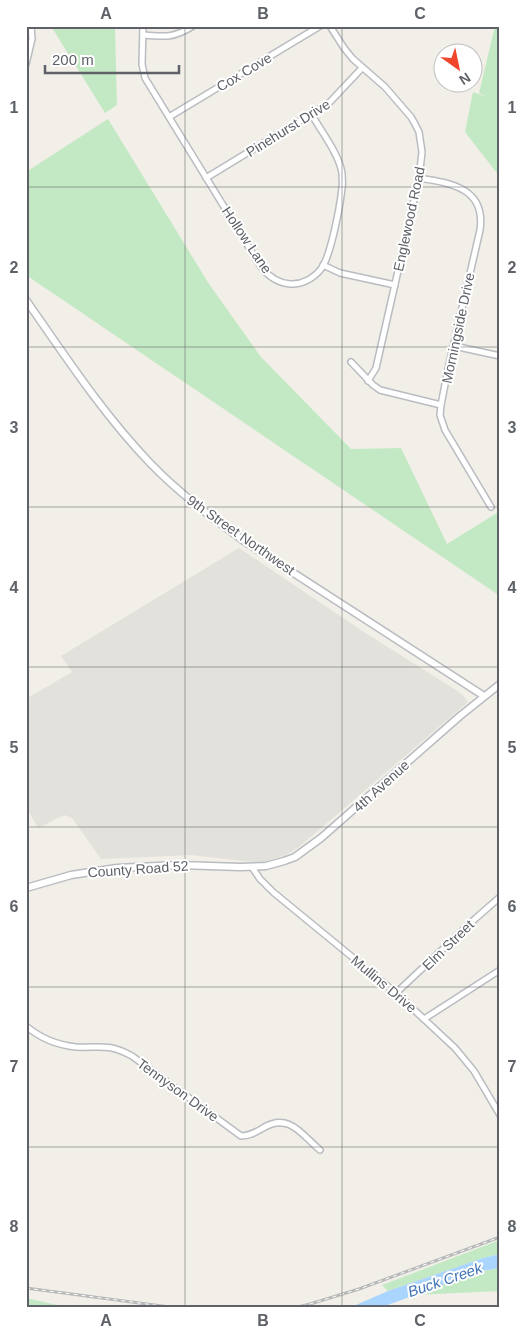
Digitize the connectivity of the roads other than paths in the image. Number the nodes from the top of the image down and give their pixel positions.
1 (31, 26) edge
2 (143, 26) edge
3 (193, 26) edge
4 (320, 26) edge
5 (330, 26) edge
6 (143, 36) junction
7 (26, 64) edge
8 (362, 68) junction
9 (312, 114) junction
10 (169, 117) junction
11 (206, 178) junction
12 (418, 178) junction
13 (323, 265) junction
14 (395, 285) junction
15 (26, 300) edge
16 (454, 346) junction
17 (500, 356) edge
18 (351, 362) dead end
19 (368, 381) junction
20 (441, 405) junction
21 (491, 508) dead end
22 (500, 684) edge
23 (484, 696) junction
24 (252, 867) junction
25 (26, 888) edge
26 (500, 897) edge
27 (500, 970) edge
28 (396, 993) junction
29 (424, 1018) junction
30 (26, 1026) edge
31 (500, 1115) edge
32 (320, 1150) dead end

1 - 7 street
2 - 6 street, Hollow Lane
3 - 6 street
4 - 10 street, Cox Cove
5 - 8 street, Englewood Road
6 - 10 street, Hollow Lane
8 - 9 street, Pinehurst Drive
8 - 12 street, Englewood Road
9 - 11 street, Pinehurst Drive
9 - 13 street
10 - 11 street, Hollow Lane
11 - 13 street, Hollow Lane
12 - 14 street, Englewood Road
12 - 16 street, Morningside Drive
13 - 14 street
14 - 19 street, Englewood Road
15 - 23 street, 9th Street Northwest
16 - 17 street
16 - 20 street, Morningside Drive
18 - 19 street
19 - 20 street
20 - 21 street, Morningside Drive
22 - 23 street, 4th Avenue
23 - 24 street, 4th Avenue
24 - 25 street, County Road 52
24 - 28 street, Mullins Drive
26 - 28 street, Elm Street
27 - 29 street
28 - 29 street, Mullins Drive
29 - 31 street, Mullins Drive
30 - 32 street, Tennyson Drive

